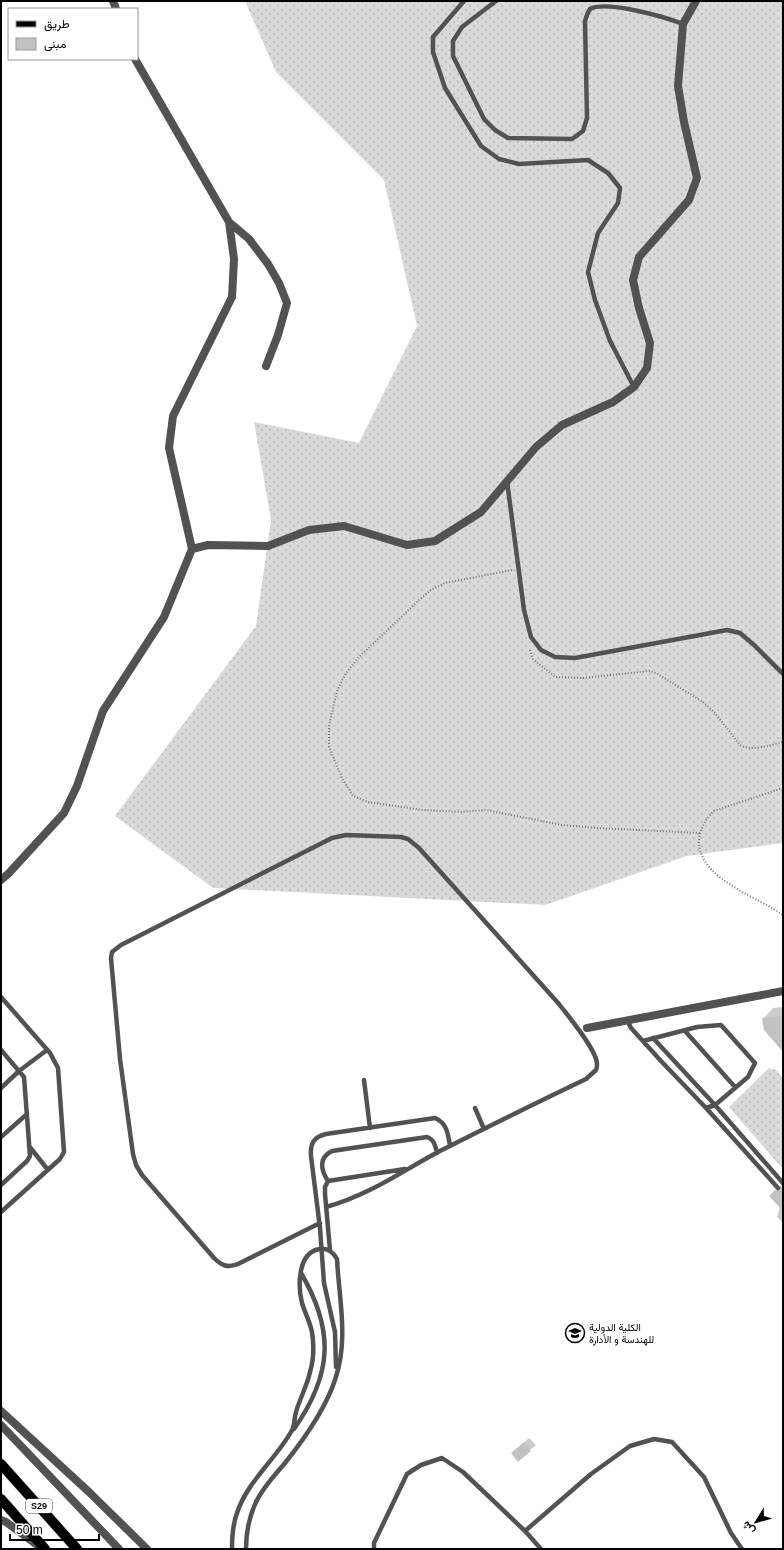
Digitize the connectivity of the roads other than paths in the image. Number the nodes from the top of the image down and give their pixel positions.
1 (464, 1) edge
2 (496, 1) edge
3 (696, 1) edge
4 (624, 3) edge
5 (684, 24) junction
6 (136, 60) edge
7 (229, 222) junction
8 (266, 366) dead end
9 (634, 387) junction
10 (507, 481) junction
11 (192, 549) junction
12 (783, 674) edge
13 (1, 880) edge
14 (783, 991) edge
15 (1, 997) edge
16 (627, 1020) junction
17 (583, 1029) junction
18 (685, 1031) junction
19 (653, 1038) junction
20 (643, 1041) junction
21 (1, 1050) edge
22 (47, 1050) junction
23 (19, 1071) junction
24 (364, 1080) dead end
25 (735, 1087) junction
26 (1, 1088) edge
27 (715, 1105) junction
28 (475, 1108) dead end
29 (706, 1108) junction
30 (27, 1114) junction
31 (370, 1128) junction
32 (484, 1129) junction
33 (1, 1137) edge
34 (29, 1145) junction
35 (450, 1146) junction
36 (436, 1153) junction
37 (322, 1166) junction
38 (312, 1167) junction
39 (410, 1168) junction
40 (48, 1170) junction
41 (328, 1181) junction
42 (783, 1183) edge
43 (1, 1185) edge
44 (778, 1188) dead end
45 (326, 1207) junction
46 (1, 1212) edge
47 (320, 1223) junction
48 (322, 1248) junction
49 (330, 1250) junction
50 (301, 1273) junction
51 (335, 1380) junction
52 (1, 1411) edge
53 (1, 1425) edge
54 (292, 1431) junction
55 (1, 1464) edge
56 (1, 1499) edge
57 (1, 1520) edge
58 (524, 1531) junction
59 (43, 1549) edge
60 (78, 1549) edge
61 (119, 1549) edge
62 (147, 1549) edge
63 (232, 1549) edge
64 (246, 1549) edge
65 (374, 1549) edge
66 (541, 1549) edge
67 (742, 1549) edge

1 - 9 lane
2 - 4 lane
3 - 5 street
4 - 5 lane
5 - 9 street
6 - 7 street
7 - 8 street
7 - 11 street
9 - 10 street
10 - 11 street
10 - 12 lane
11 - 13 street
14 - 16 street
15 - 22 lane
16 - 17 street
16 - 20 lane
17 - 32 lane
17 - 47 lane
18 - 19 lane
18 - 25 lane
18 - 25 lane
19 - 20 lane
19 - 27 lane
20 - 29 lane
21 - 23 lane
22 - 23 lane
22 - 40 lane
23 - 26 lane
23 - 30 lane
24 - 31 lane
25 - 27 lane
27 - 29 lane
27 - 42 lane
28 - 32 lane
29 - 44 lane
30 - 33 lane
30 - 34 lane
31 - 35 lane
31 - 38 lane
32 - 35 lane
34 - 40 lane
34 - 43 lane
35 - 36 lane
36 - 37 lane
36 - 39 lane
37 - 38 lane
37 - 41 lane
38 - 47 lane
39 - 41 lane
39 - 45 lane
40 - 46 lane
41 - 45 lane
45 - 49 lane
47 - 48 lane
48 - 49 lane
48 - 50 lane
48 - 51 lane
49 - 51 lane
50 - 54 lane
50 - 54 lane
51 - 64 lane
52 - 62 street
53 - 61 street
54 - 63 lane
55 - 60 main road, S29
56 - 59 main road, S29
57 - 59 street
58 - 65 lane
58 - 66 lane
58 - 67 lane

